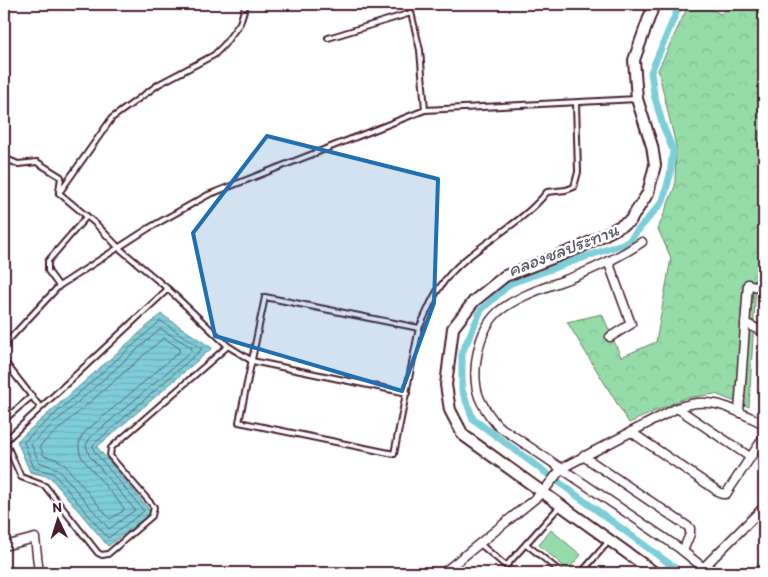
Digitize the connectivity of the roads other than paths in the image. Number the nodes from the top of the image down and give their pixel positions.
1 (246, 4) edge
2 (409, 4) edge
3 (654, 4) edge
4 (411, 13) junction
5 (328, 38) dead end
6 (637, 100) junction
7 (576, 103) junction
8 (425, 110) junction
9 (4, 158) edge
10 (59, 193) junction
11 (87, 216) junction
12 (642, 242) dead end
13 (119, 248) junction
14 (608, 261) junction
15 (59, 286) junction
16 (168, 289) junction
17 (764, 289) edge
18 (745, 323) junction
19 (419, 328) junction
20 (764, 332) edge
21 (610, 337) dead end
22 (4, 346) edge
23 (228, 346) junction
24 (4, 361) edge
25 (252, 361) junction
26 (406, 393) junction
27 (32, 396) junction
28 (40, 407) junction
29 (677, 408) junction
30 (739, 412) junction
31 (4, 420) edge
32 (764, 424) edge
33 (631, 432) junction
34 (764, 438) edge
35 (583, 456) junction
36 (750, 457) junction
37 (562, 468) junction
38 (542, 493) junction
39 (560, 506) junction
40 (764, 507) edge
41 (609, 541) junction
42 (480, 544) junction
43 (526, 544) junction
44 (4, 546) edge
45 (683, 550) junction
46 (704, 567) junction
47 (582, 571) edge
48 (38, 573) edge
49 (443, 573) edge
50 (562, 573) edge
51 (589, 573) edge
52 (654, 573) edge
53 (710, 573) edge

1 - 10 lane
2 - 4 lane
3 - 6 street
4 - 5 lane
4 - 8 lane
6 - 7 lane
6 - 38 street
7 - 8 lane
7 - 19 lane
8 - 13 lane
9 - 10 lane
10 - 11 lane
11 - 13 lane
11 - 15 lane
12 - 14 street
13 - 15 lane
13 - 16 lane
14 - 21 street
14 - 37 street
15 - 22 lane
16 - 23 lane
16 - 28 lane
17 - 18 street
18 - 20 street
18 - 30 street
19 - 25 lane
19 - 26 lane
23 - 25 lane
23 - 28 lane
24 - 27 lane
25 - 26 lane
25 - 26 lane
27 - 28 lane
27 - 31 lane
29 - 30 street
29 - 33 street
29 - 36 street
30 - 32 street
33 - 35 street
33 - 36 street
34 - 36 street
35 - 37 street
35 - 45 street
37 - 38 street
37 - 45 street
38 - 39 street
38 - 42 street
39 - 41 street
39 - 43 lane
40 - 46 street
41 - 47 lane
41 - 52 street
42 - 43 lane
42 - 49 street
43 - 50 lane
44 - 48 street
45 - 46 street
46 - 53 street
47 - 51 lane

